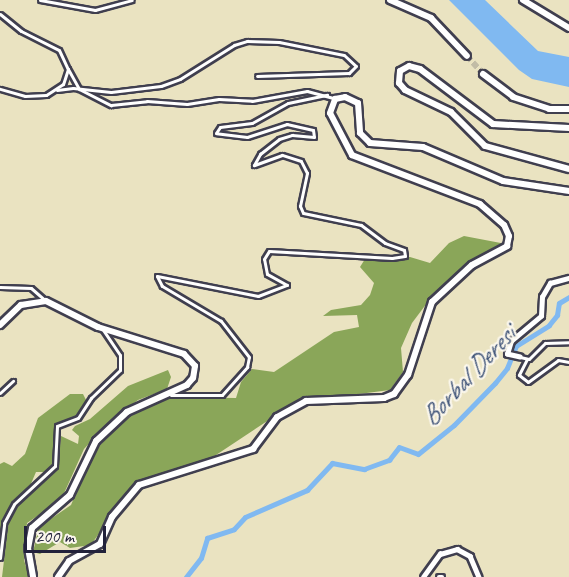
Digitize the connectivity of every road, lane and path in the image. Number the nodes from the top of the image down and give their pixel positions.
1 (40, 0) edge
2 (132, 0) edge
3 (390, 0) edge
4 (523, 0) edge
5 (0, 14) edge
6 (569, 28) edge
7 (467, 56) tunnel mouth
8 (68, 69) junction
9 (483, 74) tunnel mouth
10 (257, 76) dead end
11 (0, 89) edge
12 (79, 89) junction
13 (57, 90) junction
14 (327, 95) junction
15 (335, 99) junction
16 (569, 109) edge
17 (569, 128) edge
18 (569, 169) edge
19 (569, 191) edge
20 (569, 278) edge
21 (0, 287) edge
22 (46, 301) junction
23 (0, 325) edge
24 (102, 328) junction
25 (569, 342) edge
26 (520, 357) joint
27 (527, 359) junction
28 (569, 362) edge
29 (13, 381) dead end
30 (0, 393) edge
31 (163, 394) junction
32 (0, 558) edge
33 (33, 577) edge
34 (58, 577) edge
35 (423, 577) edge
36 (479, 577) edge

1 - 2 street
3 - 7 main road
4 - 6 main road
5 - 8 street
8 - 12 street
8 - 13 street
9 - 16 main road
10 - 12 street
11 - 13 street
12 - 13 street
12 - 14 street
14 - 15 street
14 - 31 street
15 - 19 main road
15 - 34 main road
17 - 18 main road
20 - 26 street
21 - 22 street
22 - 23 main road
22 - 24 main road
24 - 31 main road
24 - 32 street
25 - 27 street
26 - 27 street
27 - 28 street
29 - 30 street
31 - 33 main road
35 - 36 street

